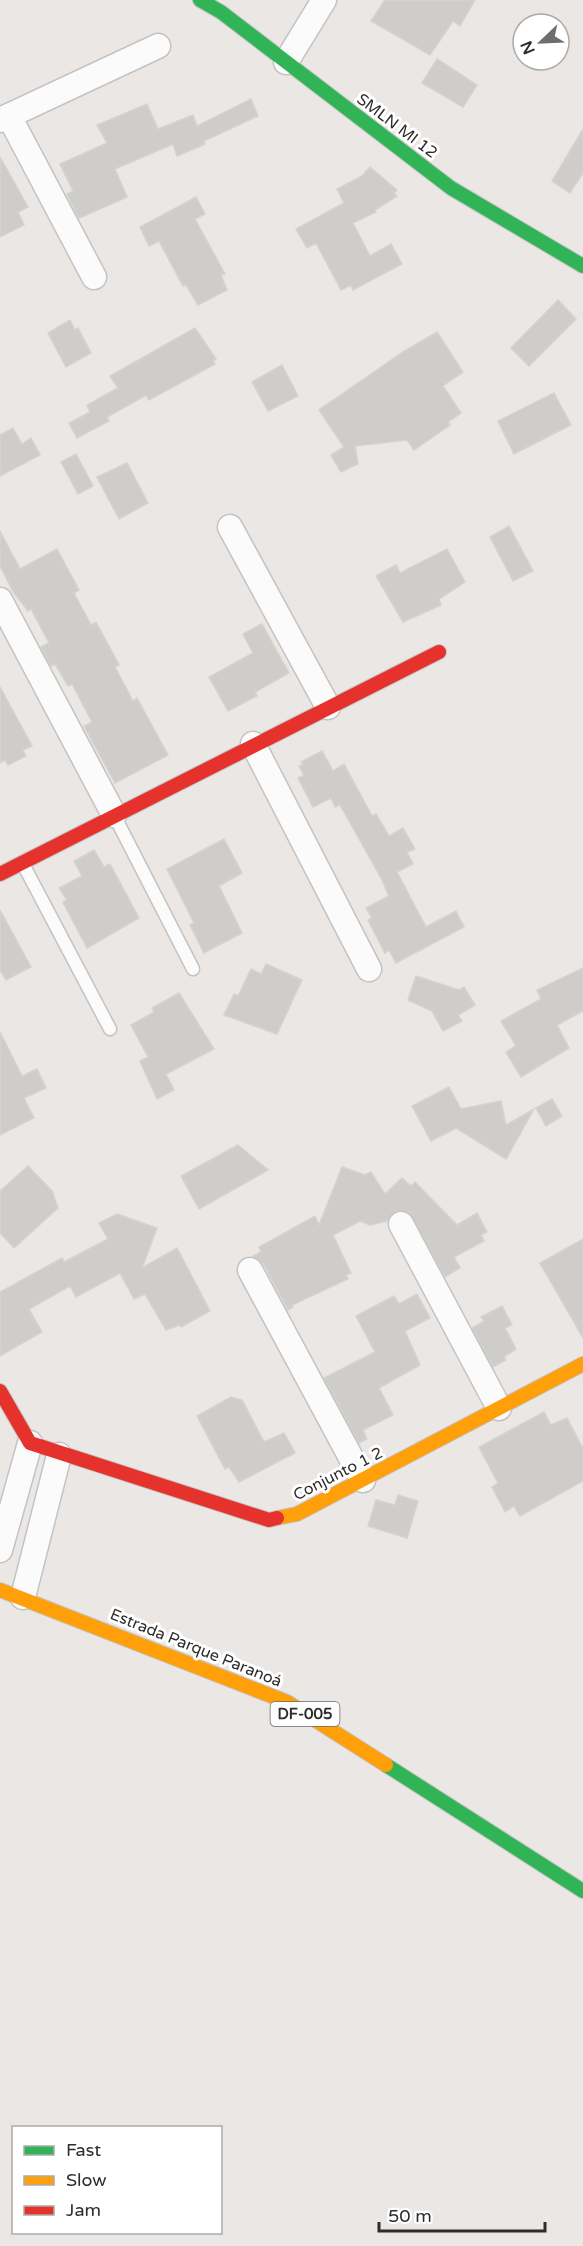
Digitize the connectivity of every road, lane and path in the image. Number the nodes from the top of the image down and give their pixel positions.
1 (200, 0) edge
2 (324, 0) edge
3 (158, 45) dead end
4 (286, 62) junction
5 (4, 118) edge
6 (583, 266) edge
7 (94, 277) dead end
8 (230, 527) dead end
9 (0, 600) edge
10 (439, 652) dead end
11 (328, 706) junction
12 (253, 744) junction
13 (114, 815) junction
14 (22, 863) junction
15 (0, 874) edge
16 (193, 969) dead end
17 (369, 969) dead end
18 (110, 1029) dead end
19 (402, 1224) dead end
20 (250, 1270) dead end
21 (583, 1364) edge
22 (0, 1391) edge
23 (499, 1408) junction
24 (30, 1443) junction
25 (59, 1455) junction
26 (363, 1480) junction
27 (14, 1506) junction
28 (44, 1517) junction
29 (0, 1550) edge
30 (0, 1590) edge
31 (23, 1597) junction
32 (583, 1891) edge

1 - 4 street, SMLN MI 12
2 - 4 street
3 - 5 street
4 - 6 street, SMLN MI 12
5 - 7 street
8 - 11 street
9 - 13 street
10 - 11 street
11 - 12 street
12 - 13 street
12 - 17 street
13 - 14 street
13 - 16 lane
14 - 15 street
14 - 18 lane
19 - 23 street
20 - 26 street
21 - 23 street, Conjunto 1 2
22 - 24 street
23 - 26 street, Conjunto 1 2
24 - 25 street, Conjunto 1 2
24 - 27 street
25 - 26 street, Conjunto 1 2
25 - 28 street
27 - 28 street
27 - 29 street
28 - 31 street
30 - 31 street, Estrada Parque Paranoá / DF-005
31 - 32 street, Estrada Parque Paranoá / DF-005

